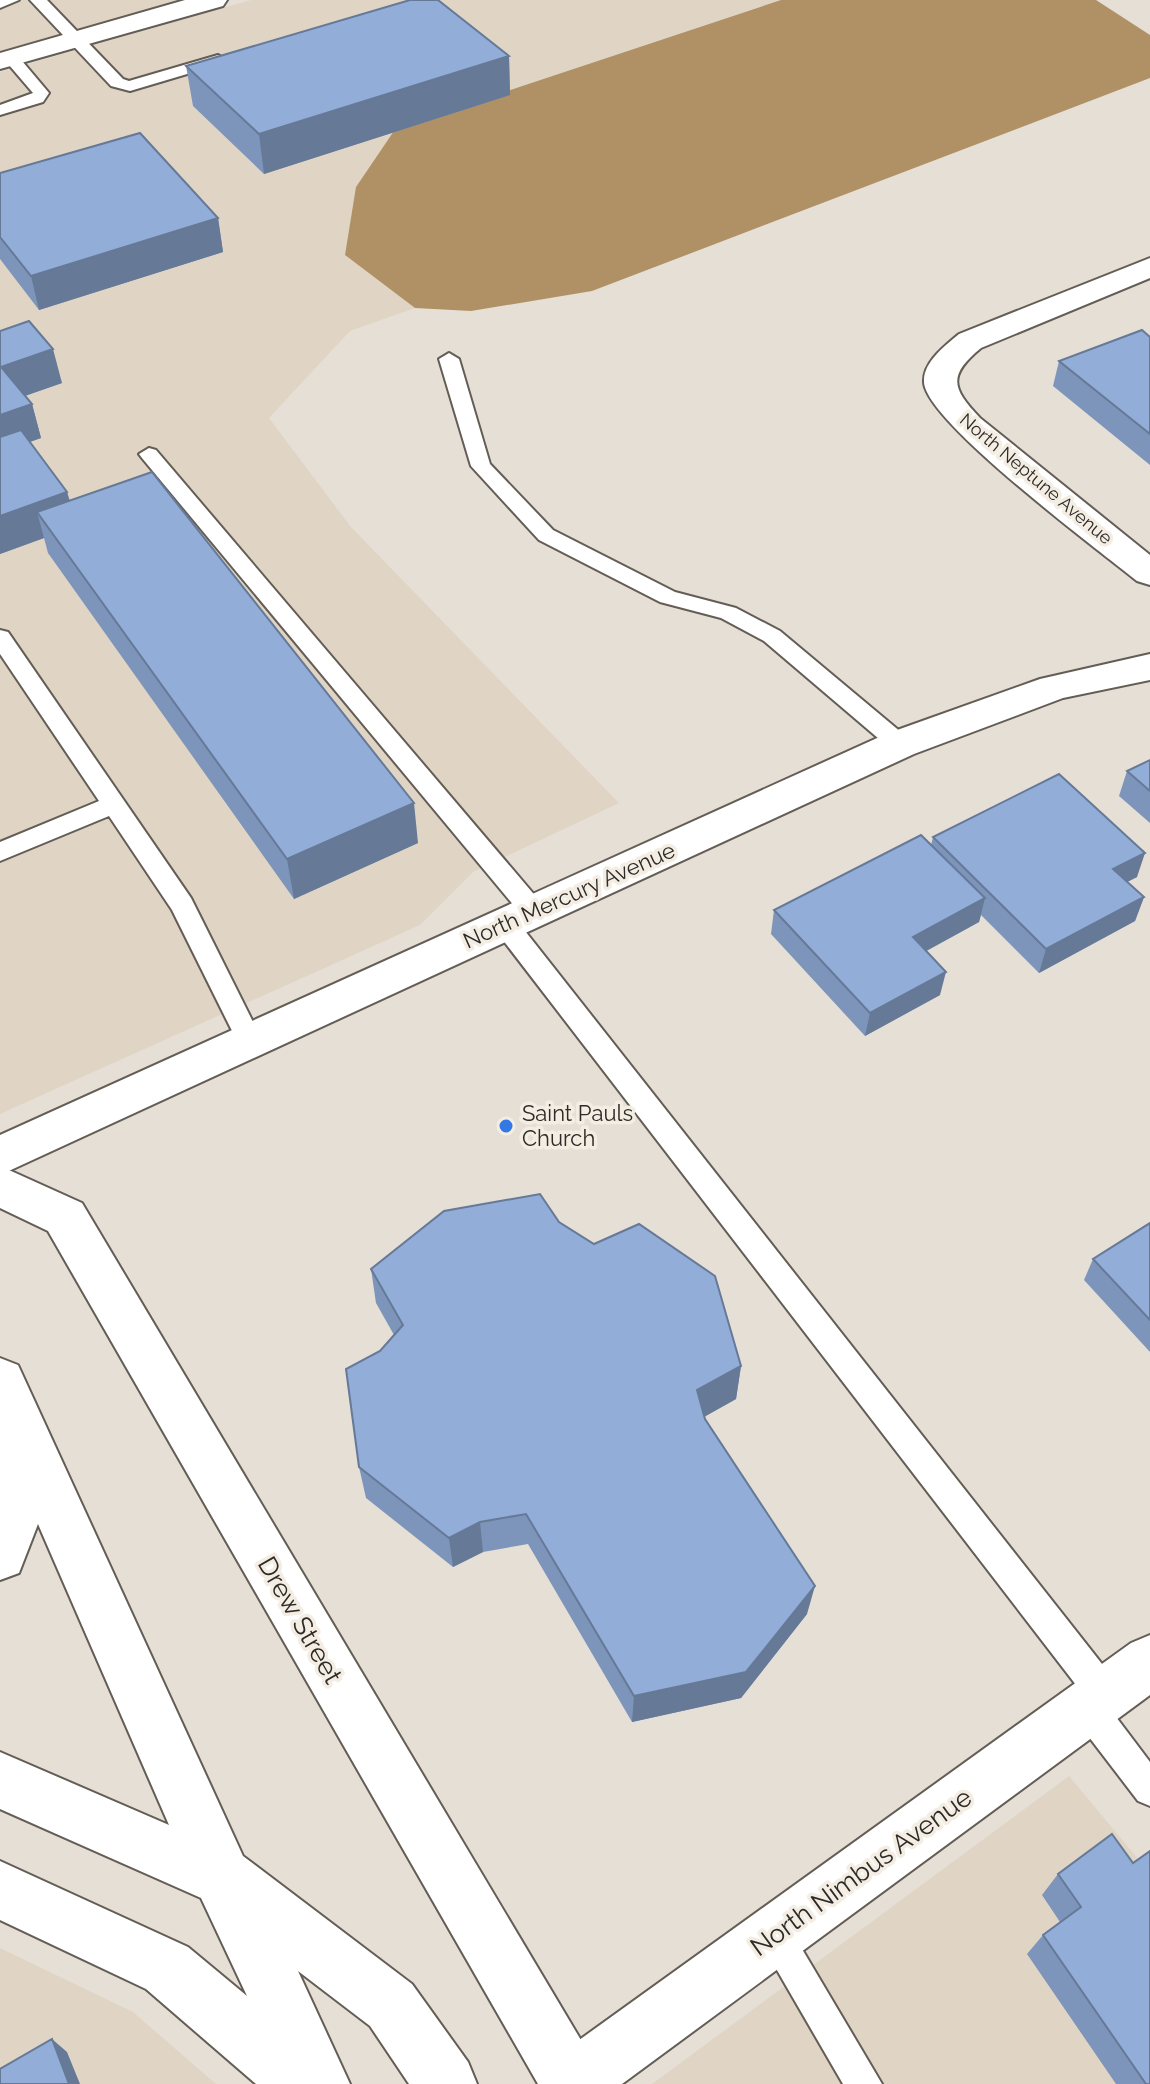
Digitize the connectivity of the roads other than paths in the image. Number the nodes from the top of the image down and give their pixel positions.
1 (11, 0) edge
2 (38, 0) edge
3 (214, 0) edge
4 (0, 3) edge
5 (174, 5) edge
6 (74, 40) junction
7 (237, 54) edge
8 (6, 59) edge
9 (0, 110) edge
10 (1150, 267) edge
11 (449, 359) dead end
12 (149, 454) dead end
13 (1150, 573) edge
14 (0, 637) edge
15 (1150, 667) edge
16 (900, 744) junction
17 (113, 805) junction
18 (0, 852) edge
19 (520, 918) junction
20 (250, 1042) junction
21 (0, 1156) edge
22 (0, 1186) edge
23 (0, 1381) edge
24 (0, 1456) edge
25 (0, 1555) edge
26 (1150, 1662) edge
27 (1096, 1701) junction
28 (0, 1780) edge
29 (1150, 1789) edge
30 (222, 1877) junction
31 (0, 1890) edge
32 (774, 1934) junction
33 (572, 2083) edge
34 (303, 2084) edge
35 (319, 2084) edge
36 (446, 2084) edge
37 (864, 2084) edge

1 - 4 lane
2 - 6 lane
3 - 5 street
5 - 6 street
6 - 7 lane
6 - 8 street
8 - 9 lane
10 - 13 street, North Neptune Avenue
11 - 16 lane
12 - 19 lane
14 - 17 lane
15 - 16 street, North Mercury Avenue
16 - 19 street, North Mercury Avenue
17 - 18 lane
17 - 20 lane
19 - 20 street, North Mercury Avenue
19 - 27 lane
20 - 21 street, North Mercury Avenue
22 - 33 street, Drew Street
23 - 30 street
24 - 25 street
26 - 27 street, North Nimbus Avenue
27 - 29 lane
27 - 32 street, North Nimbus Avenue
28 - 30 street
30 - 35 street
30 - 36 street
31 - 34 street
32 - 33 street, North Nimbus Avenue
32 - 37 lane

